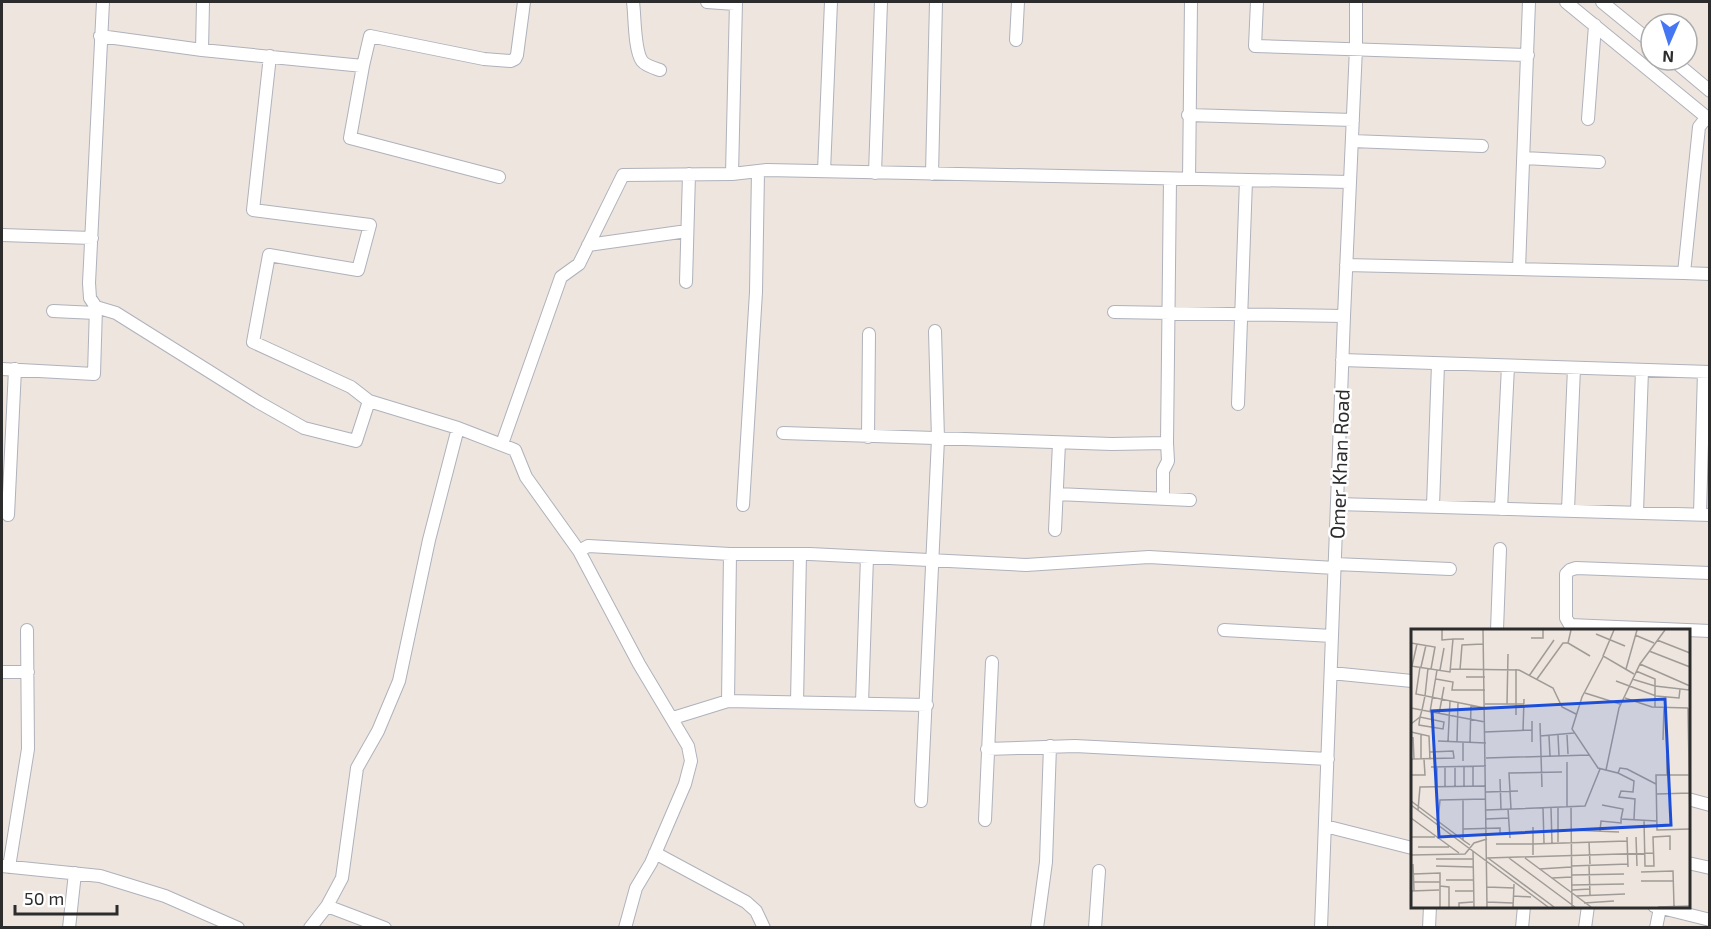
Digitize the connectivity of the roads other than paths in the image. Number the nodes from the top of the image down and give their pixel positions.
1 (104, 2) edge
2 (203, 2) edge
3 (524, 2) edge
4 (633, 2) edge
5 (706, 2) edge
6 (831, 2) edge
7 (881, 2) edge
8 (936, 2) edge
9 (1018, 2) edge
10 (1191, 2) edge
11 (1257, 2) edge
12 (1356, 2) edge
13 (1529, 2) edge
14 (1566, 2) edge
15 (1602, 2) edge
16 (736, 3) edge
17 (1595, 25) junction
18 (1639, 32) edge
19 (100, 36) junction
20 (1016, 40) dead end
21 (1356, 48) junction
22 (202, 50) junction
23 (1528, 55) junction
24 (270, 56) junction
25 (363, 66) junction
26 (660, 70) dead end
27 (1682, 72) edge
28 (1702, 96) edge
29 (1188, 115) junction
30 (1588, 119) dead end
31 (1708, 119) edge
32 (1353, 120) junction
33 (1352, 141) junction
34 (1482, 146) dead end
35 (1524, 158) junction
36 (1599, 162) dead end
37 (758, 171) junction
38 (824, 171) junction
39 (875, 173) junction
40 (688, 174) junction
41 (732, 174) junction
42 (932, 174) junction
43 (499, 177) dead end
44 (1170, 179) junction
45 (1189, 179) junction
46 (1246, 180) junction
47 (1350, 182) junction
48 (687, 231) junction
49 (2, 235) edge
50 (92, 238) junction
51 (588, 245) junction
52 (1346, 265) junction
53 (1519, 269) junction
54 (1684, 273) junction
55 (1710, 274) edge
56 (686, 282) dead end
57 (96, 310) junction
58 (53, 311) dead end
59 (1114, 312) dead end
60 (1169, 313) junction
61 (1242, 314) junction
62 (1344, 316) junction
63 (935, 331) dead end
64 (869, 334) dead end
65 (1342, 360) junction
66 (1438, 364) junction
67 (1508, 366) junction
68 (1574, 368) junction
69 (2, 369) edge
70 (15, 369) junction
71 (1642, 370) junction
72 (1707, 372) edge
73 (369, 401) junction
74 (1238, 404) dead end
75 (458, 428) junction
76 (783, 433) dead end
77 (868, 437) junction
78 (938, 438) junction
79 (1059, 443) junction
80 (1167, 443) junction
81 (502, 444) junction
82 (1705, 455) edge
83 (1057, 494) junction
84 (1163, 499) junction
85 (1190, 500) dead end
86 (744, 504) dead end
87 (1337, 504) junction
88 (1433, 506) junction
89 (1501, 509) junction
90 (1568, 510) junction
91 (1637, 512) junction
92 (1705, 514) edge
93 (8, 515) dead end
94 (1055, 530) dead end
95 (1500, 549) dead end
96 (579, 551) junction
97 (730, 554) junction
98 (800, 554) junction
99 (867, 557) junction
100 (931, 560) junction
101 (1335, 566) junction
102 (1450, 569) dead end
103 (1710, 573) edge
104 (1497, 629) edge
105 (1663, 629) edge
106 (27, 630) dead end
107 (1224, 630) dead end
108 (1690, 630) edge
109 (1710, 631) edge
110 (1332, 636) junction
111 (992, 662) dead end
112 (2, 672) edge
113 (28, 672) junction
114 (1331, 673) junction
115 (1411, 681) edge
116 (728, 701) junction
117 (797, 702) junction
118 (862, 703) junction
119 (927, 705) junction
120 (672, 718) junction
121 (1050, 746) junction
122 (987, 749) junction
123 (1328, 759) junction
124 (1690, 799) edge
125 (921, 801) dead end
126 (1710, 805) edge
127 (985, 820) dead end
128 (1325, 826) junction
129 (1411, 848) edge
130 (655, 853) junction
131 (1690, 862) edge
132 (5, 867) edge
133 (1710, 868) edge
134 (1098, 871) dead end
135 (75, 873) junction
136 (327, 906) junction
137 (1430, 908) edge
138 (1524, 908) edge
139 (1588, 908) edge
140 (1657, 908) edge
141 (1661, 908) edge
142 (1710, 920) edge
143 (69, 927) edge
144 (238, 927) edge
145 (310, 927) edge
146 (385, 927) edge
147 (625, 927) edge
148 (764, 927) edge
149 (1037, 927) edge
150 (1095, 927) edge
151 (1321, 927) edge
152 (1429, 927) edge
153 (1522, 927) edge
154 (1585, 927) edge
155 (1656, 927) edge

1 - 19 street
2 - 22 street
3 - 25 street
4 - 26 street
5 - 16 street
6 - 38 street
7 - 39 street
8 - 42 street
9 - 20 street
10 - 29 street
11 - 21 street
12 - 21 street, Omer Khan Road
13 - 23 street
14 - 17 street
15 - 18 street
16 - 41 street
17 - 28 street
17 - 30 street
19 - 22 street
19 - 50 street
21 - 23 street
21 - 32 street, Omer Khan Road
22 - 24 street
23 - 35 street
24 - 25 street
24 - 73 street
25 - 43 street
27 - 28 street
28 - 31 street
29 - 32 street
29 - 45 street
31 - 54 street
32 - 33 street, Omer Khan Road
33 - 34 street
33 - 47 street, Omer Khan Road
35 - 36 street
35 - 53 street
37 - 38 street
37 - 41 street
37 - 86 street
38 - 39 street
39 - 42 street
40 - 41 street
40 - 48 street
40 - 51 street
42 - 44 street
44 - 45 street
44 - 60 street
45 - 46 street
46 - 47 street
46 - 61 street
47 - 52 street, Omer Khan Road
48 - 51 street
48 - 56 street
49 - 50 street
50 - 57 street
51 - 81 street
52 - 53 street
52 - 62 street, Omer Khan Road
53 - 54 street
54 - 55 street
57 - 58 street
57 - 70 street
57 - 73 street
59 - 60 street
60 - 61 street
60 - 80 street
61 - 62 street
61 - 74 street
62 - 65 street, Omer Khan Road
63 - 78 street
64 - 77 street
65 - 66 street
65 - 87 street, Omer Khan Road
66 - 67 street
66 - 88 street
67 - 68 street
67 - 89 street
68 - 71 street
68 - 90 street
69 - 70 street
70 - 93 street
71 - 72 street
71 - 91 street
72 - 82 street
73 - 75 street
75 - 81 street
75 - 136 street
76 - 77 street
77 - 78 street
78 - 79 street
78 - 100 street
79 - 80 street
79 - 83 street
80 - 84 street
81 - 96 street
82 - 92 street
83 - 84 street
83 - 94 street
84 - 85 street
87 - 88 street
87 - 101 street, Omer Khan Road
88 - 89 street
89 - 90 street
90 - 91 street
91 - 92 street
95 - 104 street
96 - 97 street
96 - 120 street
97 - 98 street
97 - 116 street
98 - 99 street
98 - 117 street
99 - 100 street
99 - 118 street
100 - 101 street
100 - 119 street
101 - 102 street
101 - 110 street, Omer Khan Road
103 - 105 street
106 - 113 street
107 - 110 street
108 - 109 street
110 - 114 street, Omer Khan Road
111 - 122 street
112 - 113 street
113 - 132 street
114 - 115 street
114 - 123 street, Omer Khan Road
116 - 117 street
116 - 120 street
117 - 118 street
118 - 119 street
119 - 125 street
120 - 130 street
121 - 122 street
121 - 123 street
121 - 149 street
122 - 127 street
123 - 128 street, Omer Khan Road
124 - 126 street
128 - 129 street
128 - 151 street, Omer Khan Road
130 - 147 street
130 - 148 street
131 - 133 street
132 - 135 street
134 - 150 street
135 - 143 street
135 - 144 street
136 - 145 street
136 - 146 street
137 - 152 street
138 - 153 street
139 - 154 street
140 - 155 street
141 - 142 street

